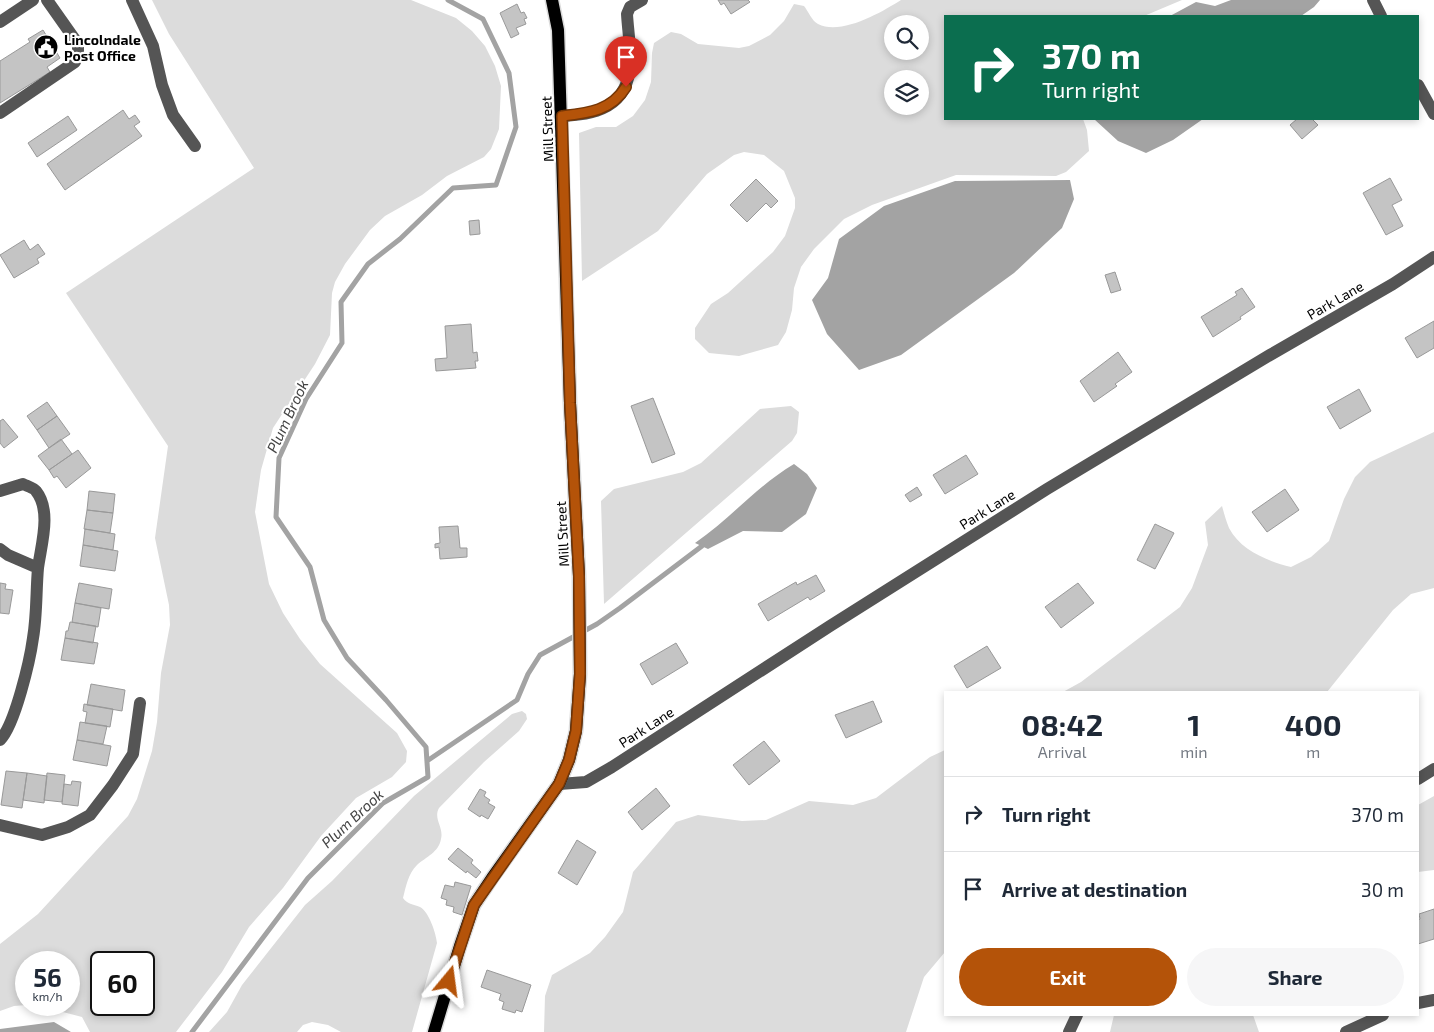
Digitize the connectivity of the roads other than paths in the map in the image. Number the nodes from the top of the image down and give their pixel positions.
1 (33, 0) edge
2 (47, 0) edge
3 (132, 0) edge
4 (552, 0) edge
5 (642, 0) edge
6 (1373, 0) edge
7 (13, 5) edge
8 (1380, 15) edge
9 (0, 22) edge
10 (1419, 87) edge
11 (0, 113) edge
12 (1434, 114) edge
13 (562, 116) junction
14 (195, 146) dead end
15 (1434, 257) edge
16 (0, 491) edge
17 (0, 549) edge
18 (38, 568) junction
19 (140, 704) dead end
20 (0, 740) edge
21 (1434, 769) edge
22 (1419, 778) edge
23 (559, 784) junction
24 (0, 825) edge
25 (1434, 1000) edge
26 (1419, 1003) edge
27 (1077, 1016) edge
28 (1381, 1016) edge
29 (434, 1032) edge
30 (1070, 1032) edge
31 (1346, 1032) edge

1 - 7 street
2 - 11 street
3 - 14 street
4 - 13 main road, Mill Street
5 - 13 street
6 - 8 street
7 - 9 street
10 - 12 street
13 - 23 main road, Mill Street
15 - 23 street, Park Lane
16 - 18 street
17 - 18 street
18 - 20 street
19 - 24 street
21 - 22 street
23 - 29 main road, Mill Street
25 - 26 street
27 - 30 street
28 - 31 street

